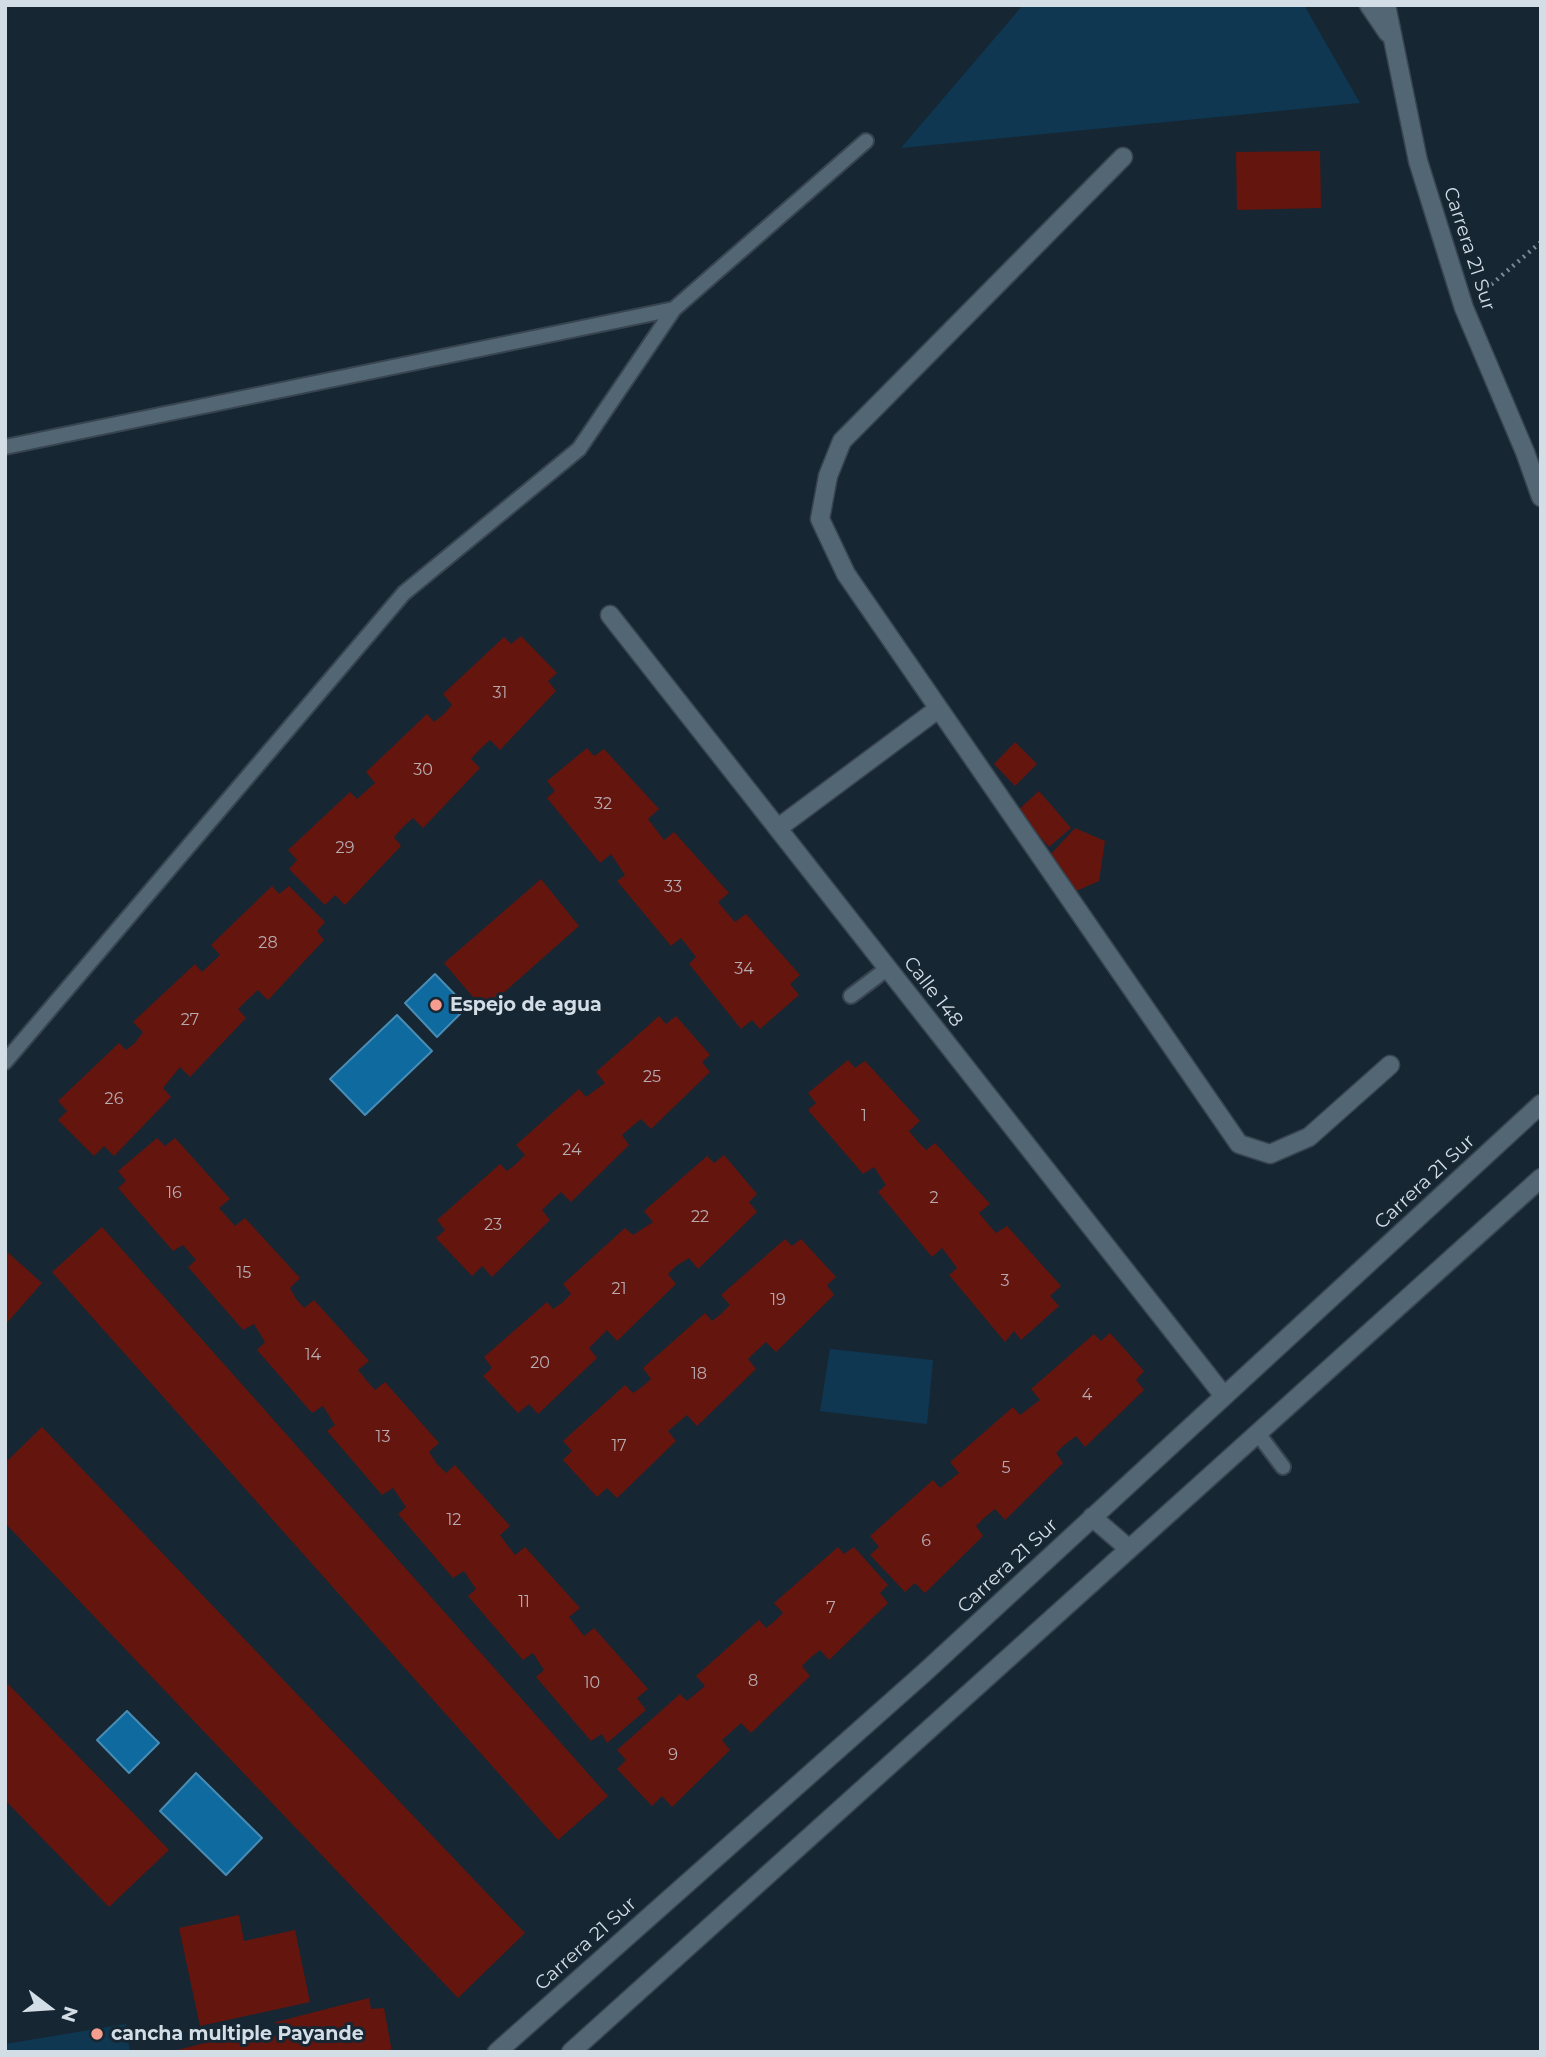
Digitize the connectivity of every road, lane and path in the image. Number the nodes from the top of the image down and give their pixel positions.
1 (1369, 5) edge
2 (1386, 5) edge
3 (1392, 38) junction
4 (866, 141) dead end
5 (1124, 157) dead end
6 (1541, 242) edge
7 (1464, 308) junction
8 (674, 309) junction
9 (5, 447) edge
10 (1541, 497) edge
11 (610, 615) dead end
12 (938, 709) junction
13 (778, 828) junction
14 (888, 968) junction
15 (851, 996) dead end
16 (5, 1062) edge
17 (1391, 1065) dead end
18 (1541, 1104) edge
19 (1541, 1178) edge
20 (1224, 1396) junction
21 (1259, 1435) junction
22 (1283, 1467) dead end
23 (1092, 1517) junction
24 (1128, 1548) junction
25 (497, 2052) edge
26 (571, 2052) edge

1 - 3 street
2 - 3 street, Carrera 21 Sur
3 - 7 street, Carrera 21 Sur
4 - 8 lane
5 - 12 street
6 - 7 path
7 - 10 street, Carrera 21 Sur
8 - 9 lane
8 - 16 lane
11 - 13 street, Calle 148
12 - 13 street
12 - 17 street
13 - 14 street, Calle 148
14 - 15 lane
14 - 20 street, Calle 148
18 - 20 street, Carrera 21 Sur
19 - 21 street
20 - 23 street, Carrera 21 Sur
21 - 22 lane
21 - 24 street
23 - 24 street
23 - 25 street, Carrera 21 Sur
24 - 26 street

